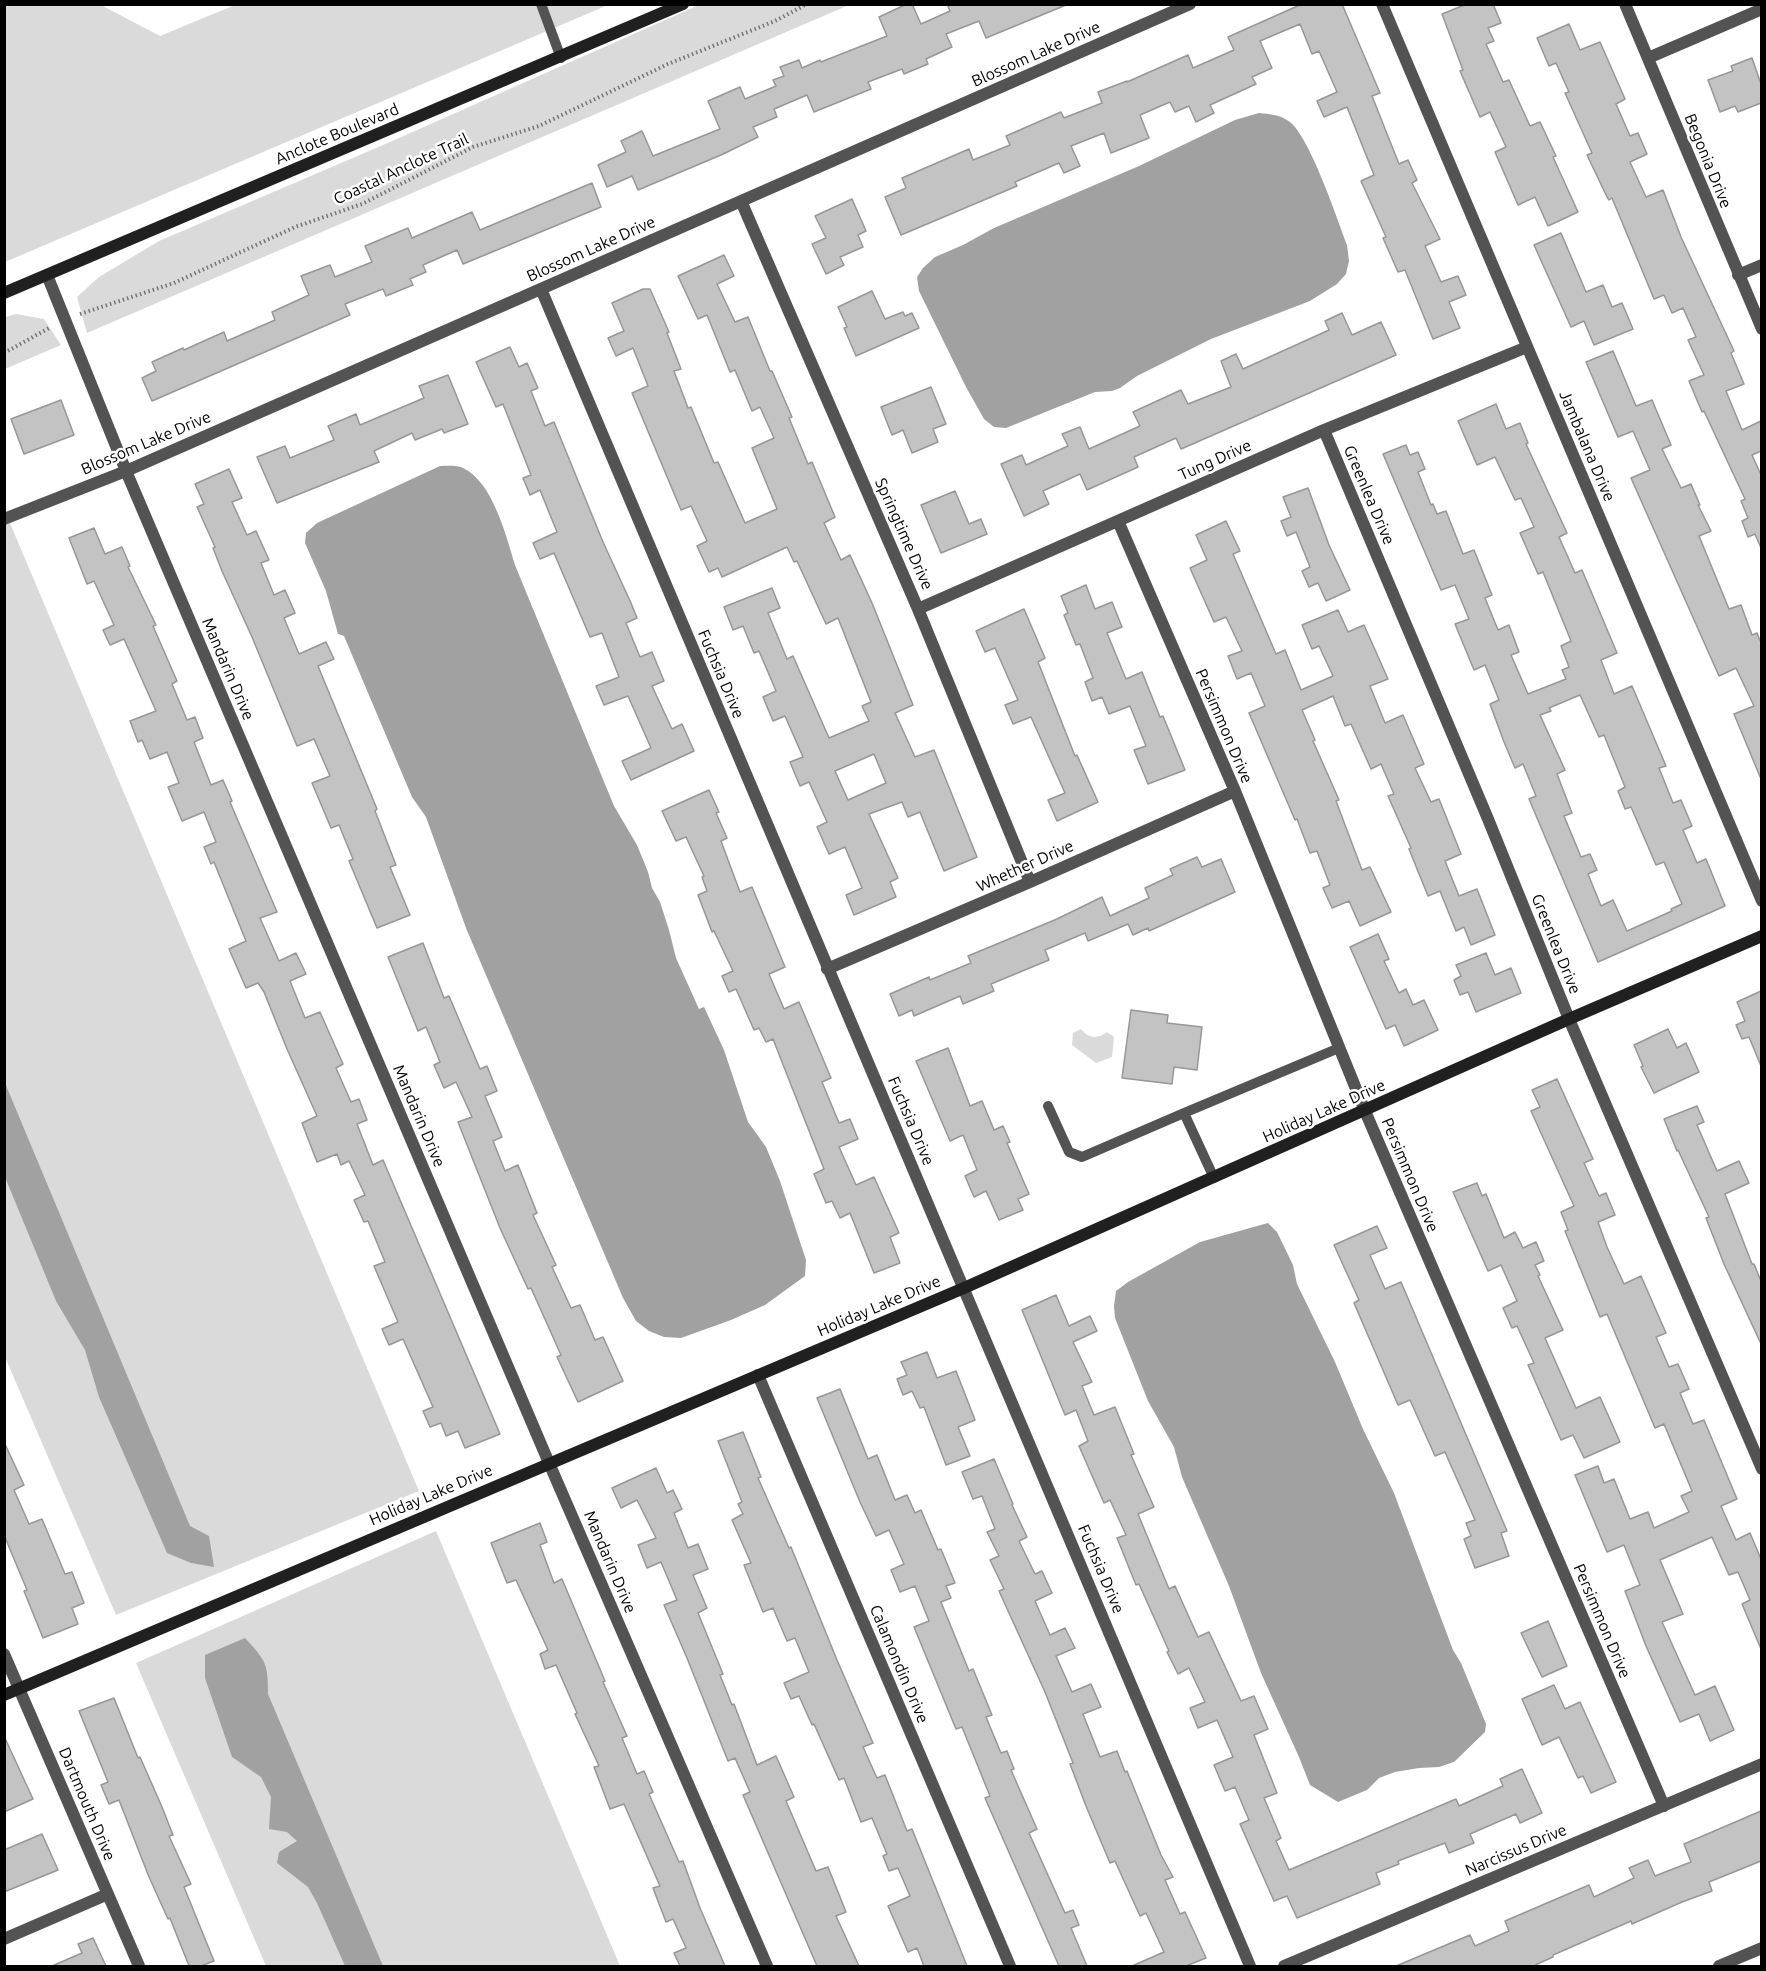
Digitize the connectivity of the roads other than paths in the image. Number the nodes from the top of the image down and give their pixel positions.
1 (541, 4) edge
2 (683, 4) edge
3 (1190, 4) edge
4 (1382, 4) edge
5 (1625, 4) edge
6 (1761, 9) edge
7 (561, 58) junction
8 (1648, 58) junction
9 (741, 201) junction
10 (1761, 265) edge
11 (47, 275) junction
12 (1738, 275) junction
13 (541, 289) junction
14 (4, 293) edge
15 (1761, 329) edge
16 (1527, 347) junction
17 (1324, 430) junction
18 (126, 471) junction
19 (4, 519) edge
20 (1118, 520) junction
21 (918, 609) junction
22 (1235, 791) junction
23 (1030, 882) junction
24 (1761, 901) edge
25 (1761, 936) edge
26 (827, 969) junction
27 (1569, 1019) junction
28 (1339, 1048) junction
29 (1048, 1106) dead end
30 (1365, 1111) junction
31 (1184, 1113) junction
32 (1214, 1178) junction
33 (964, 1287) junction
34 (758, 1374) junction
35 (549, 1463) junction
36 (1761, 1469) edge
37 (4, 1654) edge
38 (19, 1688) junction
39 (4, 1695) edge
40 (1761, 1764) edge
41 (1664, 1806) junction
42 (108, 1894) junction
43 (4, 1939) edge
44 (1761, 1948) edge
45 (139, 1966) edge
46 (767, 1966) edge
47 (1010, 1966) edge
48 (1250, 1966) edge
49 (1284, 1966) edge
50 (1719, 1966) edge

1 - 7 lane
2 - 7 street, Anclote Boulevard
3 - 9 street, Blossom Lake Drive
4 - 16 street, Jambalana Drive
5 - 8 street, Begonia Drive
6 - 8 street
7 - 11 street, Anclote Boulevard
8 - 12 street, Begonia Drive
9 - 13 street, Blossom Lake Drive
9 - 21 street, Springtime Drive
10 - 12 street
11 - 14 street, Anclote Boulevard
11 - 18 street, Mandarin Drive
12 - 15 street, Begonia Drive
13 - 18 street, Blossom Lake Drive
13 - 26 street, Fuchsia Drive
16 - 17 street, Tung Drive
16 - 24 street, Jambalana Drive
17 - 20 street, Tung Drive
17 - 27 street, Greenlea Drive
18 - 19 street, Blossom Lake Drive
18 - 35 street, Mandarin Drive
20 - 21 street, Tung Drive
20 - 22 street, Persimmon Drive
21 - 23 street, Springtime Drive
22 - 23 street, Whether Drive
22 - 28 street, Persimmon Drive
23 - 26 street, Whether Drive
25 - 27 street, Holiday Lake Drive
26 - 33 street, Fuchsia Drive
27 - 30 street, Holiday Lake Drive
27 - 36 street, Greenlea Drive
28 - 30 street, Persimmon Drive
28 - 31 lane
29 - 31 lane
30 - 32 street, Holiday Lake Drive
30 - 41 street, Persimmon Drive
31 - 32 lane
32 - 33 street, Holiday Lake Drive
33 - 34 street, Holiday Lake Drive
33 - 48 street, Fuchsia Drive
34 - 35 street, Holiday Lake Drive
34 - 47 street, Calamondin Drive
35 - 38 street, Holiday Lake Drive
35 - 46 street, Mandarin Drive
37 - 38 street, Dartmouth Drive
38 - 39 street, Holiday Lake Drive
38 - 42 street, Dartmouth Drive
40 - 41 street, Narcissus Drive
41 - 49 street, Narcissus Drive
42 - 43 street
42 - 45 street, Dartmouth Drive
44 - 50 street

